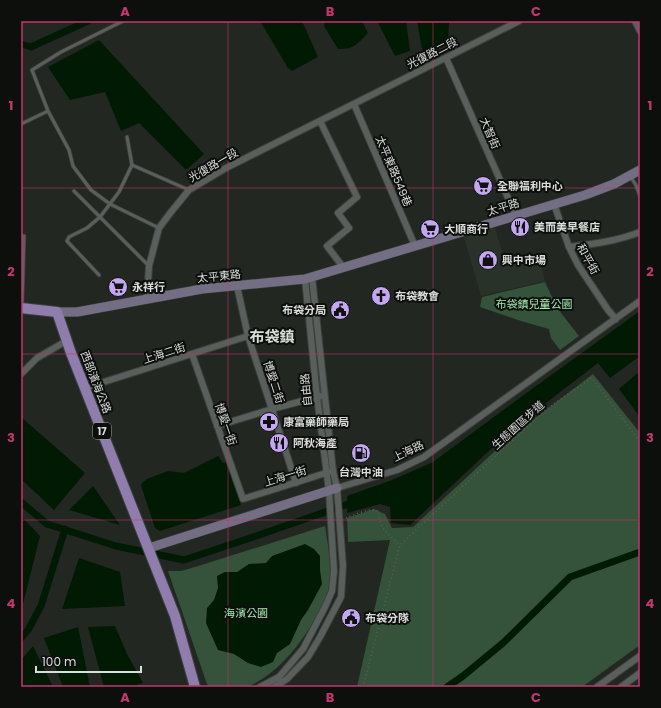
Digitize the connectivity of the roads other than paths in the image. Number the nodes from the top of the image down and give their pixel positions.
1 (122, 21) edge
2 (519, 21) edge
3 (635, 21) edge
4 (640, 31) edge
5 (446, 58) junction
6 (354, 104) junction
7 (48, 111) junction
8 (320, 120) junction
9 (21, 124) edge
10 (127, 137) dead end
11 (132, 165) junction
12 (640, 170) edge
13 (630, 176) junction
14 (189, 190) junction
15 (74, 191) dead end
16 (640, 196) edge
17 (110, 204) junction
18 (554, 204) junction
19 (516, 216) junction
20 (100, 217) junction
21 (159, 228) junction
22 (640, 232) edge
23 (21, 236) edge
24 (416, 246) junction
25 (569, 247) junction
26 (149, 266) junction
27 (343, 267) junction
28 (99, 275) dead end
29 (309, 278) junction
30 (237, 286) junction
31 (147, 299) junction
32 (640, 301) edge
33 (21, 308) edge
34 (57, 312) junction
35 (616, 318) junction
36 (248, 336) junction
37 (68, 340) junction
38 (192, 354) junction
39 (21, 374) edge
40 (85, 388) junction
41 (324, 395) junction
42 (317, 397) junction
43 (272, 409) junction
44 (217, 426) junction
45 (333, 471) junction
46 (326, 474) junction
47 (299, 482) junction
48 (333, 494) junction
49 (243, 499) joint
50 (149, 548) junction
51 (640, 656) edge
52 (640, 673) edge
53 (195, 687) edge
54 (260, 687) edge
55 (274, 687) edge
56 (597, 687) edge
57 (621, 687) edge

1 - 7 lane
2 - 5 street, 光復路二段
3 - 4 street
5 - 6 street, 光復路二段
5 - 19 street, 大智街
6 - 8 street, 光復路一段
6 - 24 street, 太平東路549巷
7 - 9 lane
7 - 17 lane
8 - 14 street, 光復路一段
8 - 27 street
10 - 11 lane
11 - 14 lane
11 - 17 lane
12 - 13 main road, 太平路
13 - 16 lane
13 - 18 main road, 太平路
14 - 21 street, 光復路一段
15 - 20 lane
17 - 20 lane
17 - 21 lane
18 - 19 main road, 太平路
18 - 25 street, 和平街
19 - 24 main road, 太平路
20 - 26 lane
20 - 28 lane
21 - 26 street, 光復路一段
22 - 25 street
23 - 33 lane
24 - 27 main road, 太平東路
25 - 35 street, 和平街
26 - 31 street, 光復路一段
27 - 29 main road, 太平東路
29 - 30 main road, 太平東路
29 - 41 street, 自由路
29 - 42 street, 自由路
30 - 31 main road, 太平東路
30 - 36 street, 博愛二街
31 - 34 main road, 太平東路
32 - 35 street, 上海路
33 - 34 main road, 太平東路
34 - 37 main road, 西部濱海公路 / 17
35 - 48 street, 上海路
36 - 38 street, 上海二街
36 - 43 street, 博愛二街
37 - 39 street
37 - 40 main road, 西部濱海公路 / 17
38 - 40 street, 上海二街
38 - 44 street, 博愛一街
40 - 50 main road, 西部濱海公路 / 17
41 - 42 street
41 - 45 street, 自由路
42 - 43 street
42 - 46 street, 自由路
43 - 44 street
43 - 47 street, 博愛二街
44 - 49 street, 博愛一街
45 - 46 street, 上海一街
45 - 48 street, 自由路
46 - 47 street, 上海一街
46 - 48 street, 自由路
47 - 49 street, 上海一街
48 - 50 main road, 上海路
48 - 54 street
48 - 55 street
50 - 53 main road, 17
51 - 56 street
52 - 57 street

